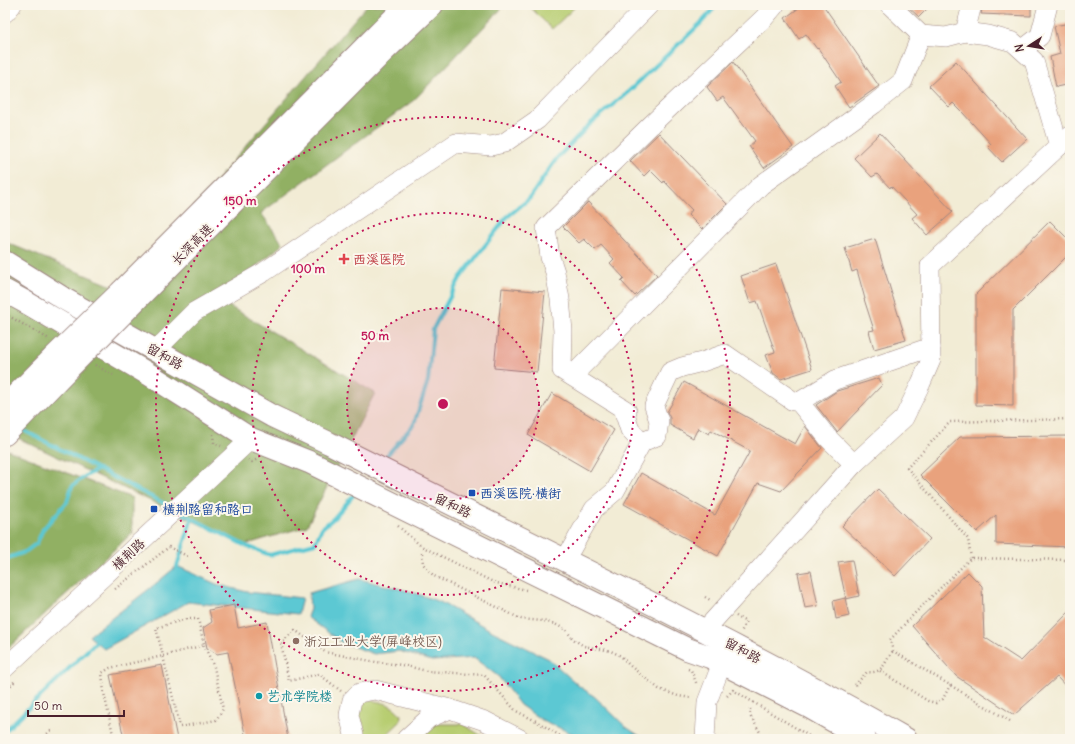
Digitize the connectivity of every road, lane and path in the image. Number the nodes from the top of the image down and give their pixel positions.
1 (12, 5) edge
2 (406, 5) edge
3 (432, 5) edge
4 (648, 5) edge
5 (775, 5) edge
6 (890, 5) edge
7 (972, 5) edge
8 (1048, 5) edge
9 (5, 13) edge
10 (965, 32) junction
11 (921, 35) junction
12 (1022, 50) junction
13 (1064, 141) edge
14 (5, 262) edge
15 (5, 291) edge
16 (128, 296) junction
17 (5, 314) edge
18 (931, 347) junction
19 (156, 350) junction
20 (59, 355) junction
21 (92, 363) dead end
22 (572, 376) junction
23 (119, 378) dead end
24 (799, 402) junction
25 (1070, 418) edge
26 (9, 422) edge
27 (213, 431) dead end
28 (251, 439) junction
29 (214, 442) dead end
30 (642, 443) junction
31 (854, 464) junction
32 (396, 524) dead end
33 (422, 553) dead end
34 (189, 557) dead end
35 (971, 558) junction
36 (565, 560) junction
37 (1070, 560) edge
38 (112, 591) dead end
39 (531, 591) dead end
40 (705, 630) junction
41 (204, 645) junction
42 (893, 651) junction
43 (163, 656) junction
44 (722, 664) junction
45 (684, 666) dead end
46 (5, 668) edge
47 (880, 671) junction
48 (855, 685) dead end
49 (950, 685) junction
50 (696, 687) dead end
51 (1070, 695) edge
52 (726, 697) dead end
53 (696, 698) dead end
54 (352, 700) junction
55 (1066, 700) dead end
56 (450, 709) junction
57 (750, 709) dead end
58 (1010, 721) dead end
59 (52, 730) dead end
60 (41, 739) edge
61 (114, 739) edge
62 (355, 739) edge
63 (406, 739) edge
64 (520, 739) edge
65 (565, 739) edge
66 (706, 739) edge
67 (764, 739) edge
68 (814, 739) edge
69 (865, 739) edge
70 (906, 739) edge

1 - 9 street
2 - 16 main road, 长深高速
3 - 16 main road, 长深高速
4 - 19 street
5 - 22 street
6 - 11 street
7 - 10 street
8 - 12 street
10 - 11 street
10 - 12 street
11 - 22 street
12 - 13 street
13 - 18 street
14 - 19 main road, 留和路
15 - 28 main road, 留和路
16 - 20 main road, 长深高速, bridge
17 - 20 path
18 - 24 street
18 - 31 street
19 - 36 main road, 留和路
20 - 26 main road, 长深高速
21 - 23 path
22 - 30 street
24 - 30 street
24 - 31 street
25 - 35 path
27 - 29 path
28 - 44 main road, 留和路
28 - 46 street, 横荆路
30 - 36 street
31 - 40 street
32 - 39 path
33 - 53 path
34 - 38 path
35 - 37 path
35 - 42 path
36 - 40 main road, 留和路
40 - 70 main road, 留和路
41 - 43 path
41 - 43 path
41 - 43 path
42 - 47 path
42 - 49 path
43 - 61 path
44 - 66 street
44 - 69 main road, 留和路
45 - 50 path
47 - 48 path
47 - 49 path
49 - 58 path
51 - 55 path
52 - 68 path
54 - 56 street
54 - 62 street
54 - 65 path
56 - 63 street
56 - 64 street
57 - 67 path
59 - 60 path

